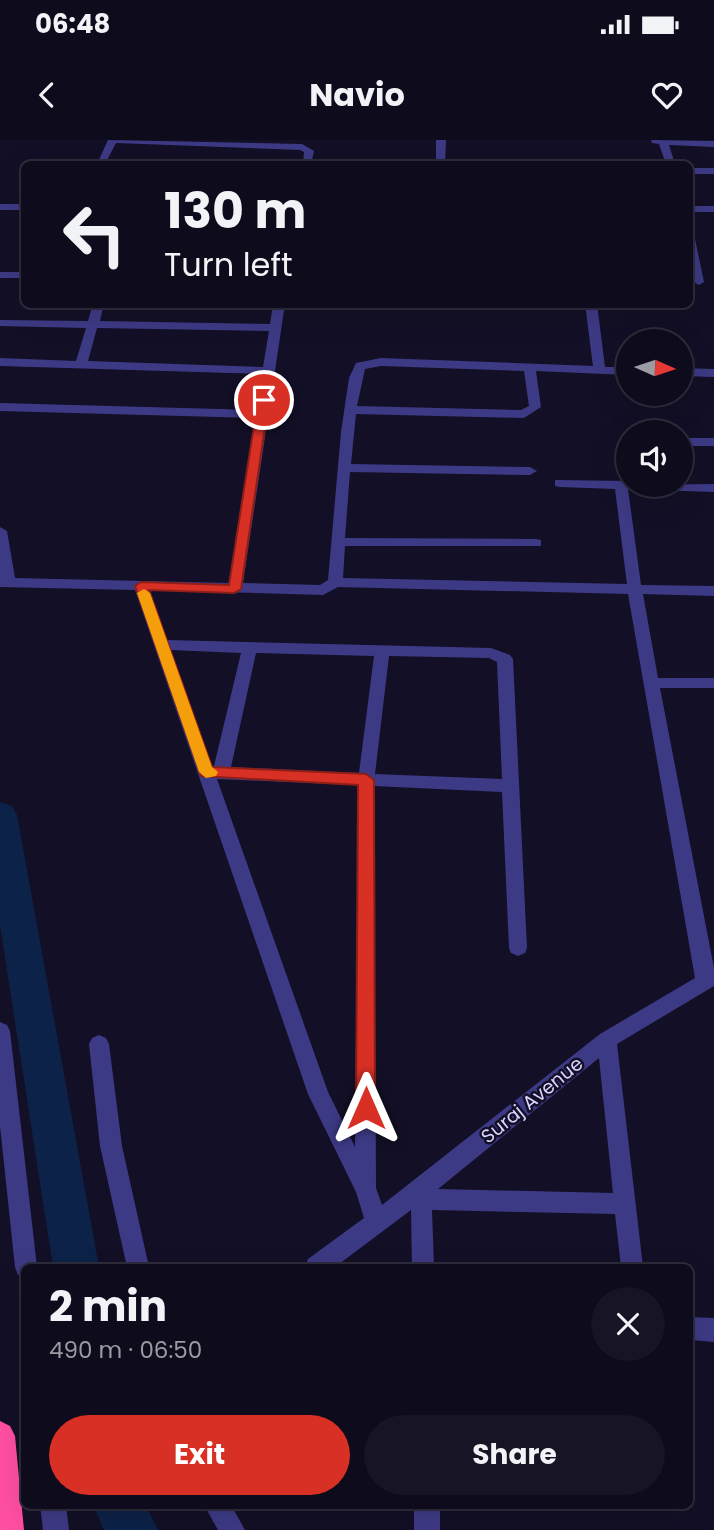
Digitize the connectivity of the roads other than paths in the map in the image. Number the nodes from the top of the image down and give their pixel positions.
1 (441, 140) edge
2 (112, 141) edge
3 (658, 141) edge
4 (714, 144) edge
5 (102, 161) edge
6 (307, 161) edge
7 (441, 161) edge
8 (668, 161) edge
9 (693, 171) edge
10 (714, 172) edge
11 (0, 207) edge
12 (21, 207) edge
13 (693, 209) edge
14 (714, 209) edge
15 (0, 275) edge
16 (21, 275) edge
17 (694, 281) edge
18 (714, 282) edge
19 (99, 308) edge
20 (278, 308) edge
21 (591, 308) edge
22 (0, 323) edge
23 (95, 324) junction
24 (275, 328) junction
25 (0, 362) edge
26 (81, 364) junction
27 (530, 368) junction
28 (599, 370) junction
29 (268, 371) junction
30 (616, 371) edge
31 (693, 372) edge
32 (714, 373) edge
33 (0, 407) edge
34 (350, 410) junction
35 (262, 414) junction
36 (693, 442) edge
37 (714, 442) edge
38 (345, 468) junction
39 (530, 471) dead end
40 (560, 483) dead end
41 (616, 485) edge
42 (693, 487) edge
43 (714, 488) edge
44 (623, 497) edge
45 (0, 531) edge
46 (338, 541) junction
47 (536, 543) dead end
48 (4, 581) edge
49 (335, 582) junction
50 (141, 586) junction
51 (234, 589) junction
52 (635, 591) junction
53 (714, 592) edge
54 (162, 645) junction
55 (250, 648) junction
56 (382, 653) junction
57 (652, 683) junction
58 (714, 683) edge
59 (214, 772) junction
60 (366, 780) junction
61 (509, 786) junction
62 (518, 948) dead end
63 (710, 978) edge
64 (0, 1031) edge
65 (607, 1040) junction
66 (99, 1044) dead end
67 (366, 1190) junction
68 (421, 1194) junction
69 (626, 1204) junction
70 (376, 1222) junction
71 (26, 1264) edge
72 (137, 1264) edge
73 (320, 1264) edge
74 (423, 1264) edge
75 (632, 1264) edge
76 (693, 1329) edge
77 (714, 1330) edge
78 (0, 1436) edge
79 (53, 1509) edge
80 (219, 1509) edge
81 (427, 1509) edge
82 (9, 1530) edge
83 (56, 1530) edge
84 (232, 1530) edge
85 (428, 1530) edge

1 - 7 street
2 - 5 street
2 - 6 street
3 - 4 street
3 - 8 street
9 - 10 street
11 - 12 street
13 - 14 street
15 - 16 street
17 - 18 street
19 - 23 street
20 - 24 street
21 - 28 street
22 - 23 street
23 - 24 street
23 - 26 street
24 - 29 street
25 - 26 street
26 - 29 street
27 - 28 street
27 - 34 street
27 - 34 street
28 - 30 street
29 - 35 street
31 - 32 street
33 - 35 street
34 - 38 street
35 - 51 street
36 - 37 street
38 - 39 street
38 - 46 street
40 - 41 street
42 - 43 street
44 - 52 street
45 - 48 street
46 - 47 street
46 - 49 street
48 - 50 street
49 - 51 street
49 - 52 street
50 - 51 street
50 - 54 street
52 - 53 street
52 - 57 street
54 - 55 street
54 - 59 street
55 - 56 street
55 - 59 street
56 - 60 street
56 - 61 street
57 - 58 street
57 - 63 street
59 - 60 street
59 - 67 street
60 - 61 street
60 - 67 street
61 - 62 street
63 - 65 street, Suraj Avenue
64 - 71 street
65 - 68 street, Suraj Avenue
65 - 69 street
66 - 72 street
67 - 70 street
68 - 69 street
68 - 70 street, Suraj Avenue
68 - 74 street
69 - 75 street
70 - 73 street, Suraj Avenue
76 - 77 street
78 - 82 highway
79 - 83 street
80 - 84 street
81 - 85 street

